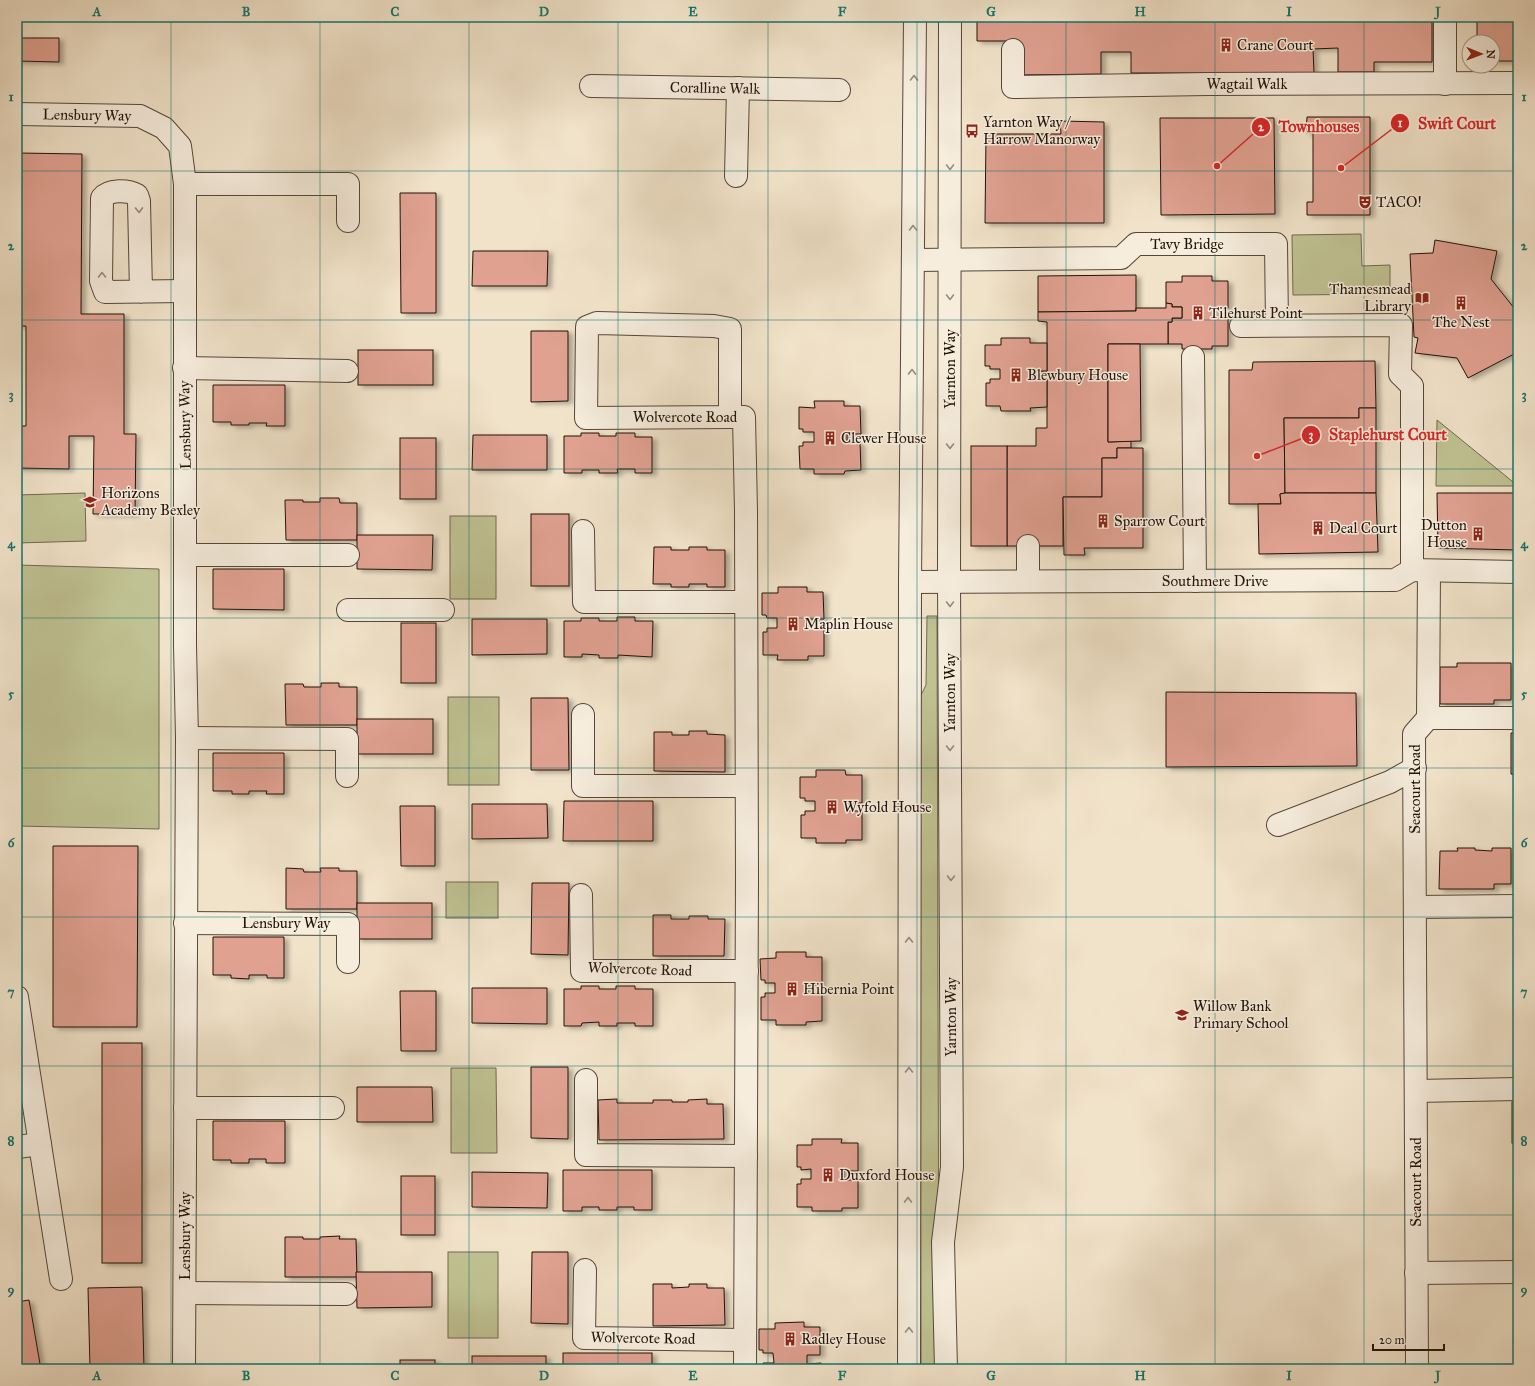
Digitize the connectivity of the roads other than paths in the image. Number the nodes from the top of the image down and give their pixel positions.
1 (915, 17) edge
2 (950, 17) edge
3 (1446, 17) edge
4 (1013, 50) dead end
5 (1518, 83) edge
6 (1445, 84) junction
7 (591, 86) dead end
8 (738, 88) junction
9 (839, 90) dead end
10 (17, 114) edge
11 (736, 176) dead end
12 (184, 184) junction
13 (348, 222) dead end
14 (913, 260) junction
15 (951, 260) junction
16 (184, 291) junction
17 (141, 292) dead end
18 (1277, 325) junction
19 (1241, 326) dead end
20 (1193, 357) dead end
21 (184, 368) junction
22 (347, 371) dead end
23 (730, 417) junction
24 (583, 531) dead end
25 (1028, 546) dead end
26 (185, 555) junction
27 (348, 555) dead end
28 (1420, 571) junction
29 (1518, 572) edge
30 (1195, 581) junction
31 (910, 582) junction
32 (950, 582) junction
33 (1028, 582) junction
34 (746, 602) junction
35 (348, 610) dead end
36 (443, 610) dead end
37 (583, 715) dead end
38 (1428, 718) junction
39 (1518, 718) edge
40 (187, 738) junction
41 (1415, 768) junction
42 (347, 776) dead end
43 (746, 786) junction
44 (1278, 824) dead end
45 (581, 895) dead end
46 (1518, 906) edge
47 (1415, 907) junction
48 (186, 923) junction
49 (348, 962) dead end
50 (747, 971) junction
51 (17, 997) edge
52 (586, 1080) dead end
53 (1518, 1089) edge
54 (1416, 1091) junction
55 (185, 1108) junction
56 (333, 1108) dead end
57 (40, 1144) junction
58 (17, 1147) edge
59 (746, 1156) junction
60 (585, 1270) dead end
61 (1518, 1272) edge
62 (1416, 1273) junction
63 (61, 1279) dead end
64 (184, 1293) junction
65 (346, 1294) dead end
66 (745, 1340) junction
67 (184, 1369) edge
68 (745, 1369) edge
69 (909, 1369) edge
70 (946, 1369) edge
71 (1417, 1369) edge

14 -> 1 street
2 -> 15 street, Yarnton Way
3 - 6 street
4 - 6 street, Wagtail Walk
5 - 6 street, Wagtail Walk
7 - 8 street, Coralline Walk
8 - 9 street, Coralline Walk
8 - 11 street
10 - 12 street, Lensbury Way
12 - 13 street
12 - 16 street, Lensbury Way
14 - 15 street
31 -> 14 street
15 - 18 street, Tavy Bridge
15 -> 32 street, Yarnton Way
16 - 17 street
16 - 21 street, Lensbury Way
18 - 19 street
18 - 28 street
20 - 30 street
21 - 22 street, Lensbury Way
21 - 26 street, Lensbury Way
23 - 23 street, Wolvercote Road
23 - 34 street, Wolvercote Road
24 - 34 street
25 - 33 street
26 - 27 street
26 - 40 street, Lensbury Way
28 - 29 street
28 - 30 street, Southmere Drive
28 - 38 street
30 - 33 street, Southmere Drive
31 - 32 street, Southmere Drive
69 -> 31 street
32 - 33 street, Southmere Drive
32 -> 70 street, Yarnton Way
34 - 43 street, Wolvercote Road
35 - 36 street
37 - 43 street
38 - 39 street
38 - 41 street, Seacourt Road
40 - 42 street
40 - 48 street, Lensbury Way
41 - 44 street
41 - 47 street, Seacourt Road
43 - 50 street, Wolvercote Road
45 - 50 street, Wolvercote Road
46 - 47 street
47 - 54 street, Seacourt Road
48 - 49 street, Lensbury Way
48 - 55 street, Lensbury Way
50 - 59 street, Wolvercote Road
51 - 57 street
52 - 59 street
53 - 54 street
54 - 62 street, Seacourt Road
55 - 56 street
55 - 64 street, Lensbury Way
57 - 58 street
57 - 63 street
59 - 66 street, Wolvercote Road
60 - 66 street, Wolvercote Road
61 - 62 street
62 - 71 street, Seacourt Road
64 - 65 street, Lensbury Way
64 - 67 street, Lensbury Way
66 - 68 street, Wolvercote Road

